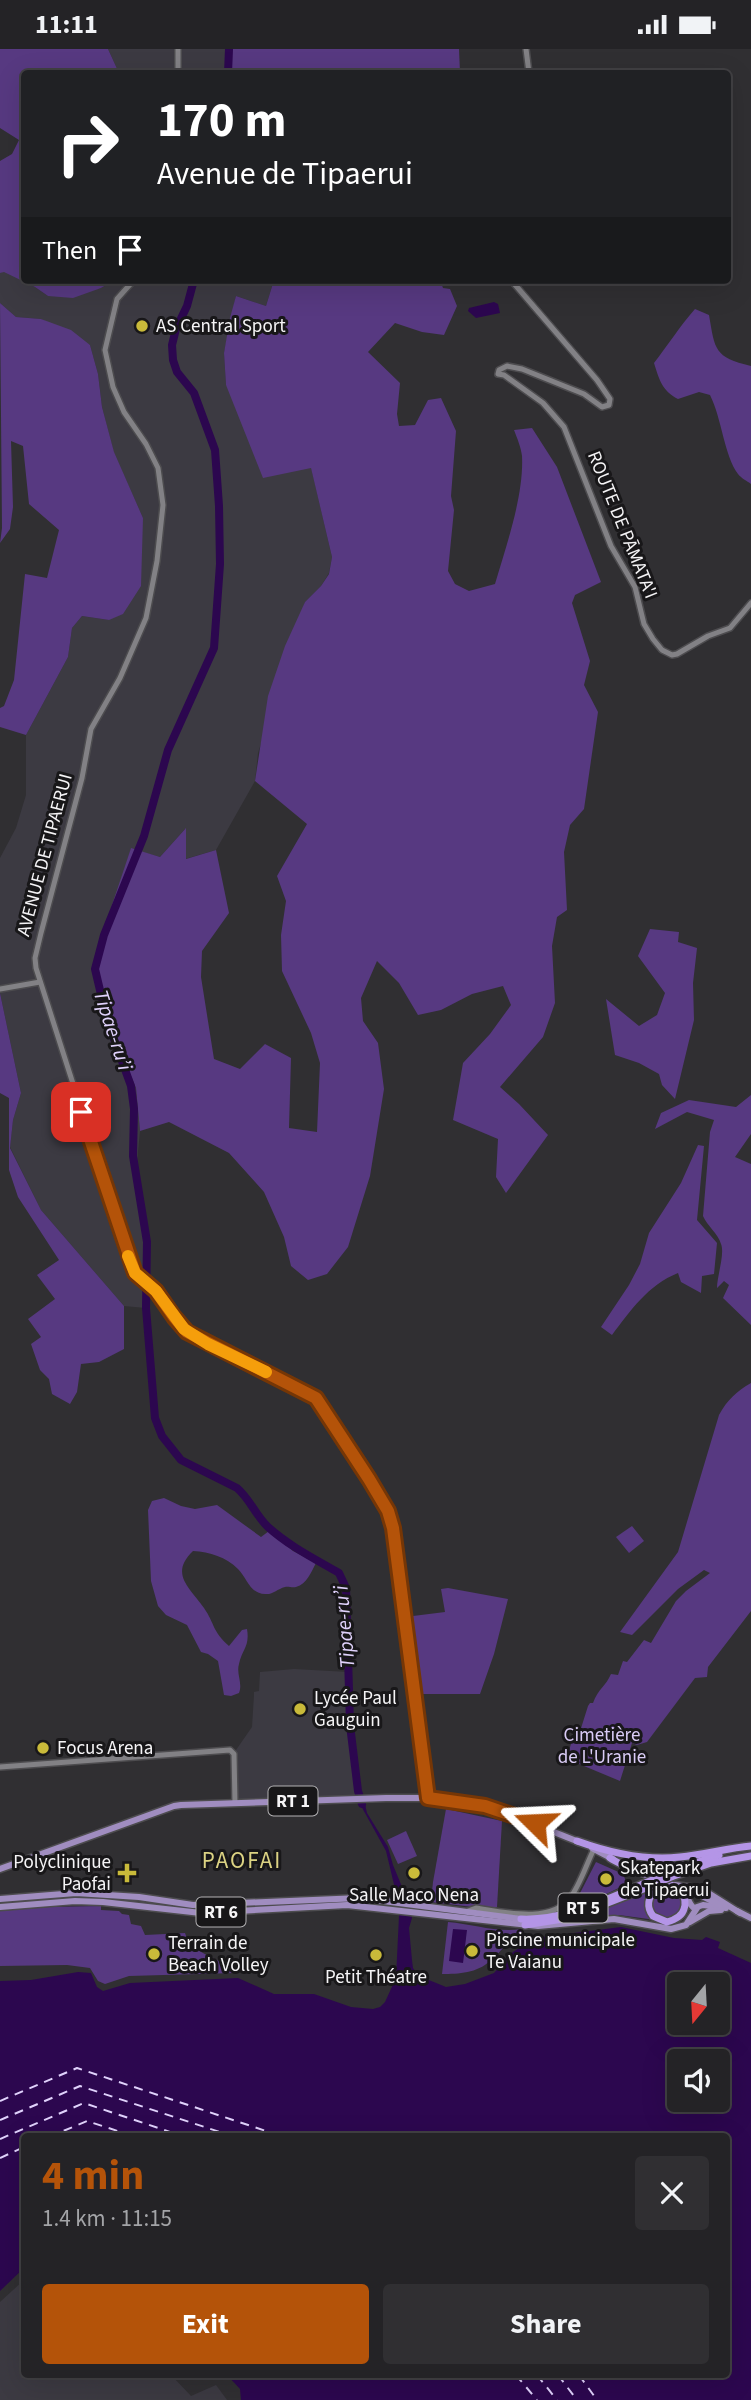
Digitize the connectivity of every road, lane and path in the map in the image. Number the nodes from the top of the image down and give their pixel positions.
1 (178, 49) edge
2 (526, 49) edge
3 (178, 70) edge
4 (529, 70) edge
5 (130, 284) edge
6 (514, 284) edge
7 (751, 603) edge
8 (40, 982) junction
9 (0, 989) edge
10 (0, 1767) edge
11 (428, 1798) junction
12 (235, 1803) junction
13 (577, 1841) junction
14 (751, 1847) edge
15 (594, 1849) junction
16 (751, 1856) edge
17 (610, 1858) junction
18 (0, 1869) edge
19 (672, 1880) junction
20 (644, 1886) junction
21 (0, 1899) edge
22 (696, 1901) junction
23 (0, 1907) edge
24 (729, 1908) junction
25 (418, 1909) junction
26 (468, 1911) junction
27 (740, 1913) junction
28 (751, 1918) edge
29 (672, 1921) junction
30 (523, 1922) junction
31 (685, 1925) junction

1 - 3 main road
2 - 4 main road
5 - 8 main road, AVENUE DE TIPAERUI
6 - 7 main road, ROUTE DE PĀMATA'I
8 - 9 main road
8 - 11 main road, AVENUE DE TIPAERUI
10 - 12 main road
11 - 12 main road, RT 1
11 - 13 main road, RT 1
12 - 18 main road, RT 1
13 - 14 highway
13 - 15 main road, RT 1
14 - 20 highway, RT 5, bridge
15 - 17 main road, RT 1
15 - 26 main road
16 - 19 highway
17 - 19 main road, RT 1
17 - 29 highway
19 - 20 highway, RT 5, bridge
19 - 22 main road, RT 1
19 - 27 main road, RT 1
19 - 29 highway, bridge
20 - 30 highway, RT 5
21 - 25 main road, RT 6
22 - 24 main road, RT 1
22 - 29 highway
22 - 31 main road
23 - 25 main road, RT 6
24 - 27 main road, RT 1
24 - 31 main road
25 - 26 main road, RT 6
25 - 30 main road, RT 6
26 - 30 main road, RT 6
27 - 28 main road, RT 1
30 - 31 main road

